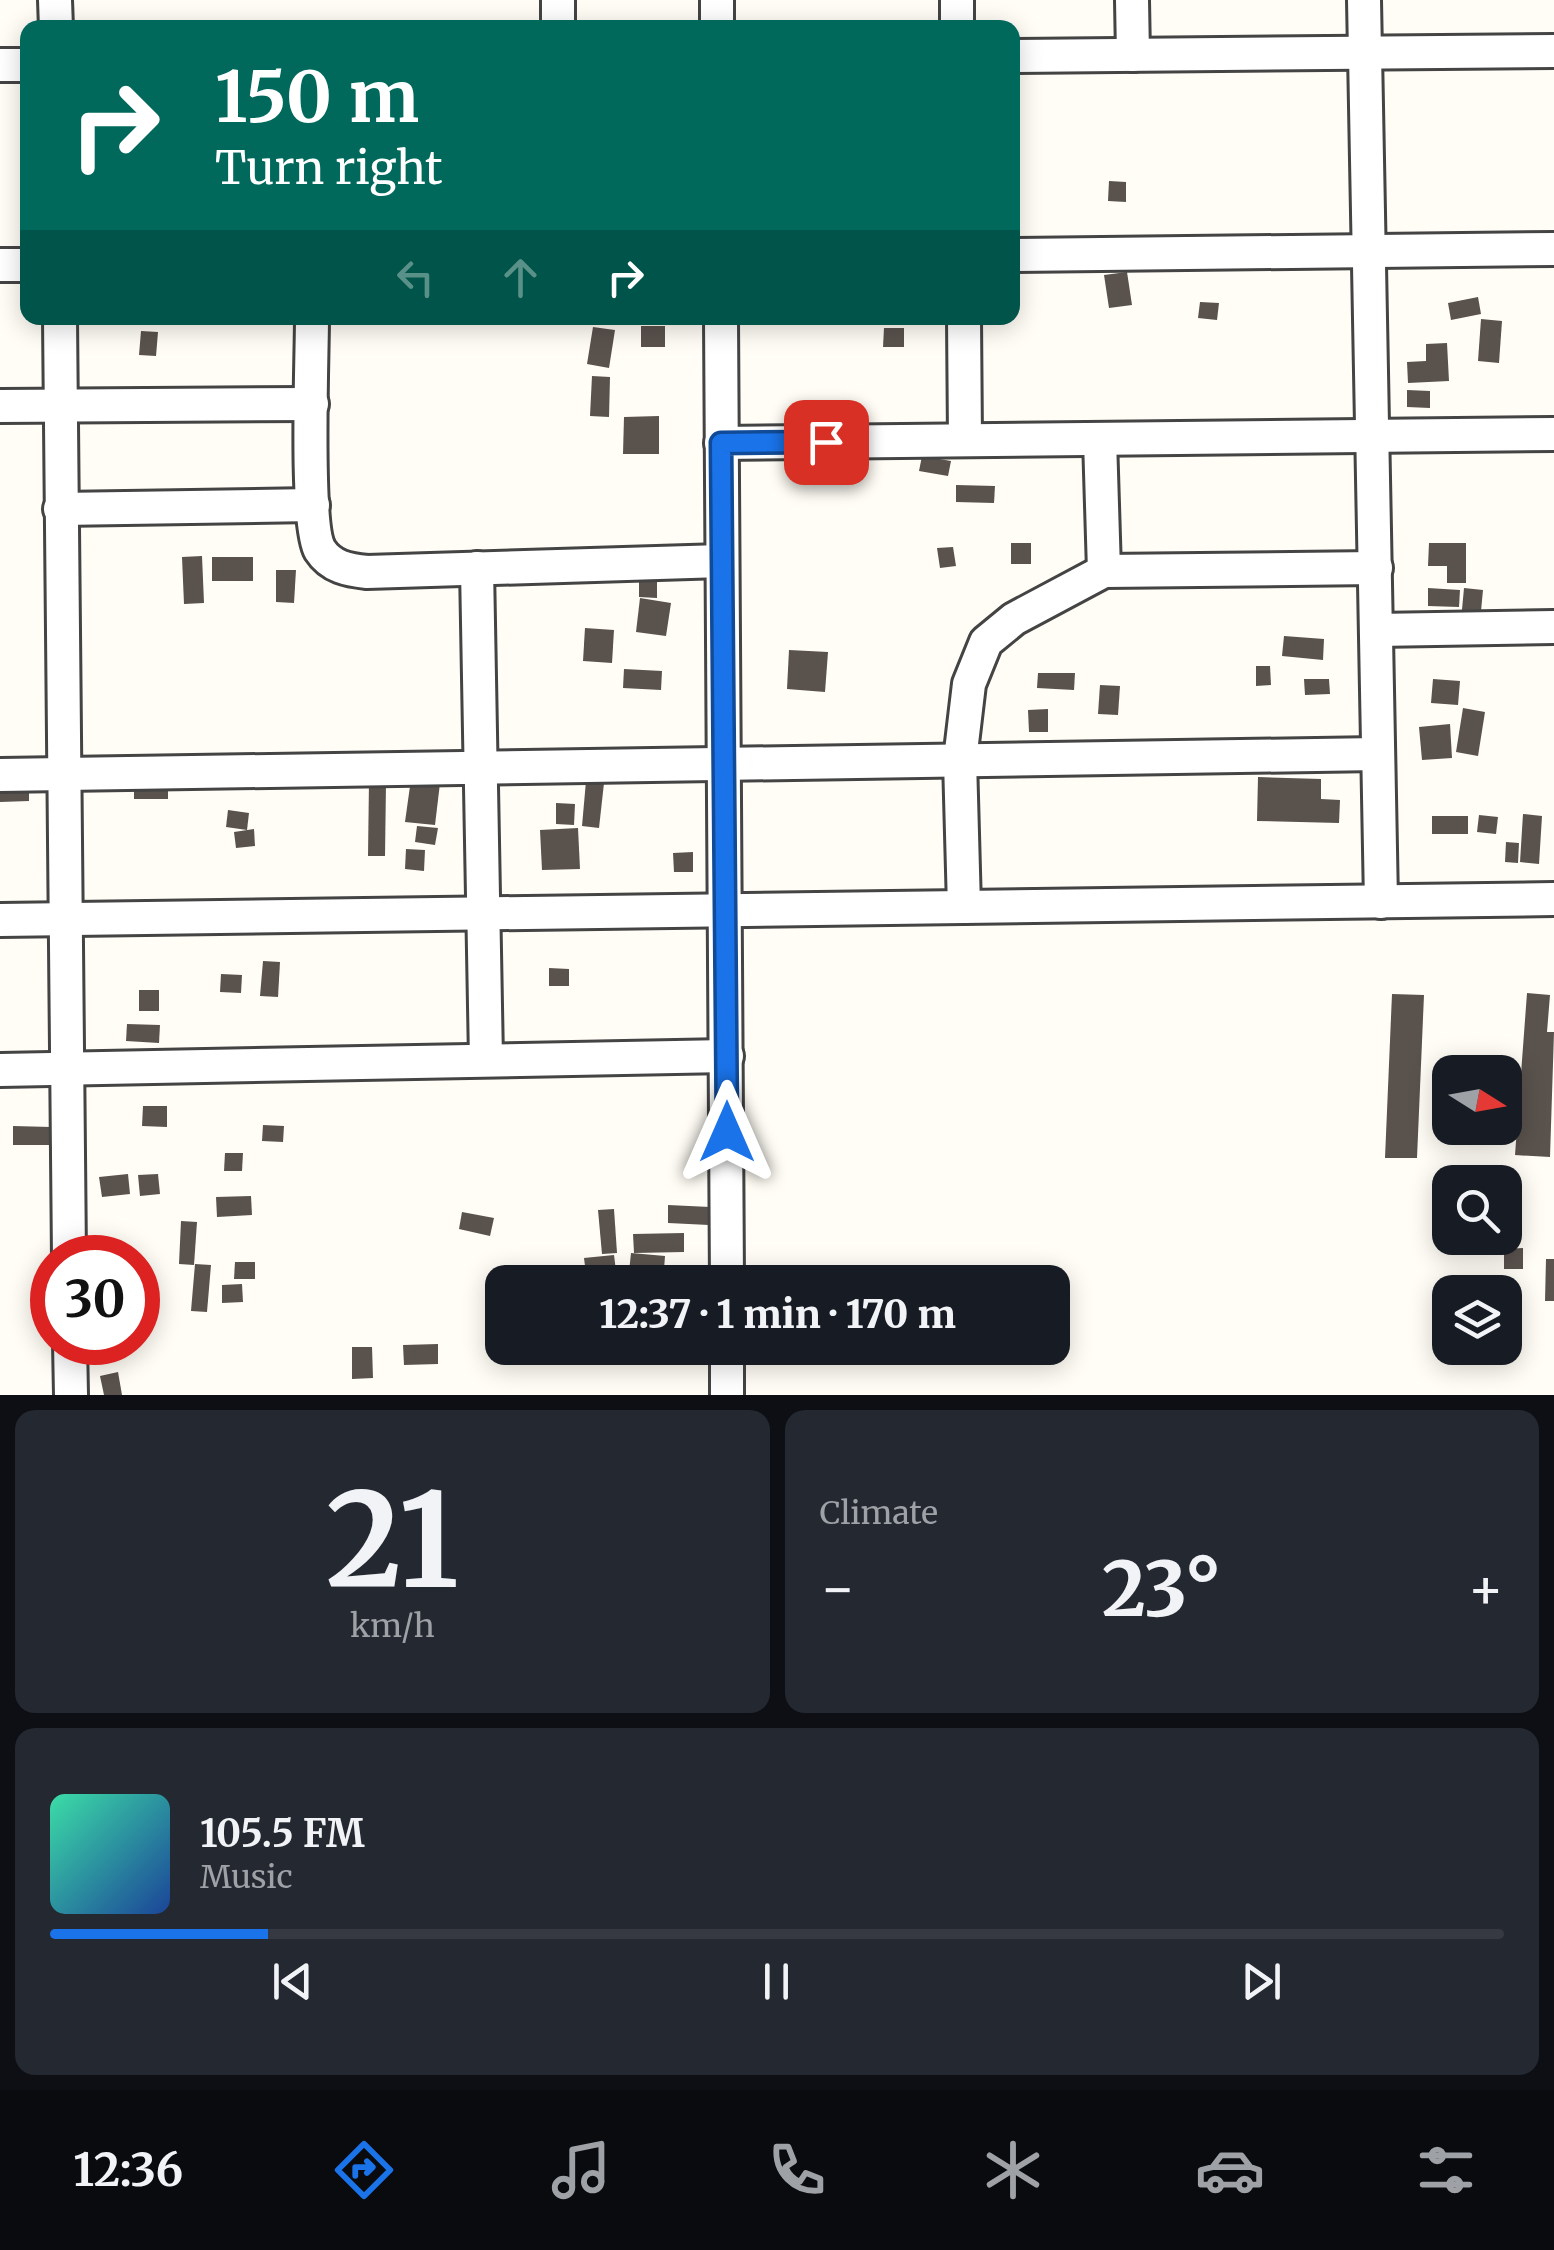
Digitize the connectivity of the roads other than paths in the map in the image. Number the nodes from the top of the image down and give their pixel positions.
1 (1132, 0) edge
2 (1364, 0) edge
3 (1554, 52) edge
4 (1365, 54) junction
5 (1133, 55) junction
6 (1020, 56) edge
7 (1554, 249) edge
8 (1370, 252) junction
9 (1020, 254) edge
10 (60, 325) edge
11 (312, 325) edge
12 (720, 325) edge
13 (964, 325) edge
14 (312, 404) junction
15 (0, 406) edge
16 (60, 406) junction
17 (1554, 434) edge
18 (1372, 437) junction
19 (1100, 439) junction
20 (965, 440) junction
21 (721, 443) junction
22 (313, 505) junction
23 (60, 509) junction
24 (722, 561) junction
25 (478, 568) junction
26 (1376, 568) junction
27 (1104, 572) junction
28 (1554, 627) edge
29 (1376, 630) junction
30 (1378, 754) junction
31 (960, 760) junction
32 (724, 763) junction
33 (478, 768) junction
34 (63, 774) junction
35 (0, 775) edge
36 (1554, 900) edge
37 (1381, 902) junction
38 (964, 907) junction
39 (726, 910) junction
40 (482, 914) junction
41 (64, 919) junction
42 (0, 920) edge
43 (727, 1056) junction
44 (486, 1060) junction
45 (66, 1069) junction
46 (0, 1070) edge
47 (69, 1235) edge
48 (727, 1265) edge
49 (70, 1365) edge
50 (726, 1365) edge
51 (71, 1395) edge
52 (726, 1395) edge

1 - 5 street
2 - 4 street
3 - 4 street
4 - 5 street
4 - 8 street
5 - 6 street
7 - 8 street
8 - 9 street
8 - 18 street
10 - 16 street
11 - 14 street
12 - 21 street
13 - 20 street
14 - 16 street
14 - 22 street
15 - 16 street
16 - 23 street
17 - 18 street
18 - 19 street
18 - 26 street
19 - 20 street
19 - 27 street
20 - 21 street
21 - 24 street
22 - 23 street
22 - 25 street
23 - 34 street
24 - 25 street
24 - 32 street
25 - 33 street
26 - 27 street
26 - 29 street
27 - 31 street
28 - 29 street
29 - 30 street
30 - 31 street
30 - 37 street
31 - 32 street
31 - 38 street
32 - 33 street
32 - 39 street
33 - 34 street
33 - 40 street
34 - 35 street
34 - 41 street
36 - 37 street
37 - 38 street
38 - 39 street
39 - 40 street
39 - 43 street
40 - 41 street
40 - 44 street
41 - 42 street
41 - 45 street
43 - 44 street
43 - 48 street
44 - 45 street
45 - 46 street
45 - 47 street
49 - 51 street
50 - 52 street

